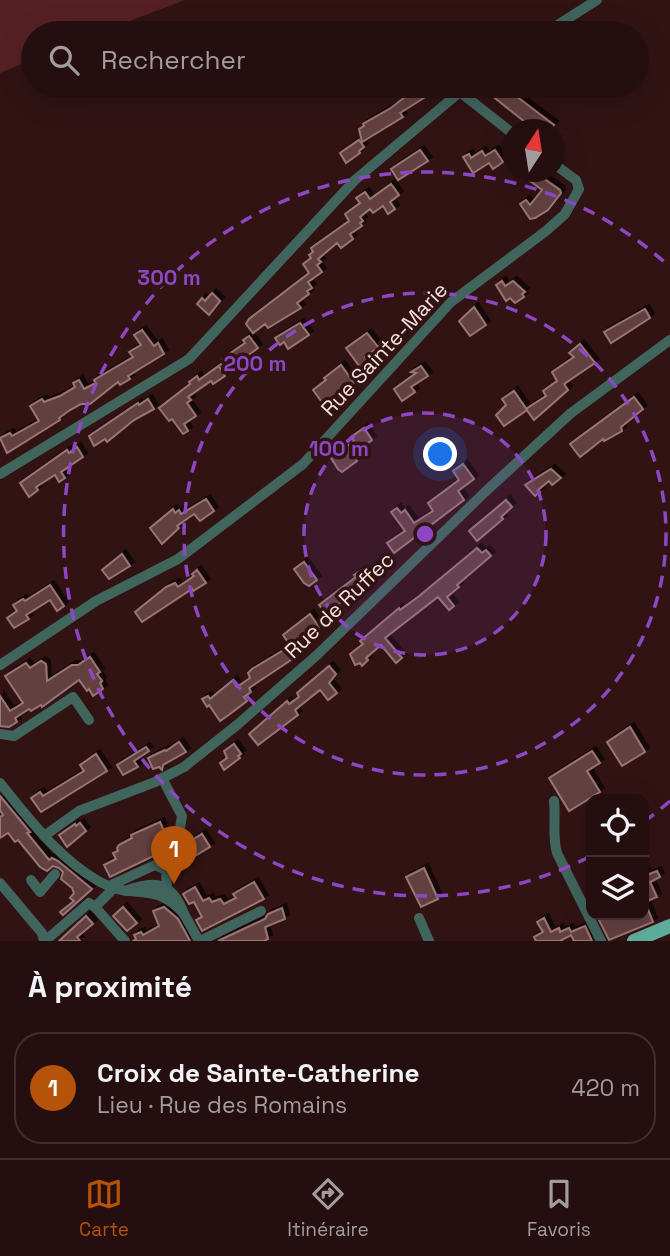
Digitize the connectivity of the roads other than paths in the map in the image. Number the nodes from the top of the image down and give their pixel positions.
1 (597, 0) edge
2 (564, 21) edge
3 (452, 98) edge
4 (473, 98) edge
5 (502, 123) edge
6 (565, 172) edge
7 (670, 340) edge
8 (0, 474) edge
9 (0, 666) edge
10 (89, 720) dead end
11 (0, 734) edge
12 (162, 778) junction
13 (0, 783) edge
14 (554, 802) dead end
15 (44, 836) junction
16 (62, 866) junction
17 (164, 869) junction
18 (31, 880) dead end
19 (0, 883) edge
20 (167, 887) junction
21 (116, 888) junction
22 (95, 907) junction
23 (261, 911) dead end
24 (184, 914) junction
25 (419, 918) dead end
26 (670, 926) edge
27 (44, 941) edge
28 (125, 941) edge
29 (200, 941) edge
30 (429, 941) edge
31 (601, 941) edge
32 (634, 941) edge

1 - 2 street
3 - 8 street
4 - 5 street
6 - 9 street, Rue Sainte-Marie
7 - 12 street, Rue de Ruffec
10 - 11 street
12 - 15 street, Rue de Ruffec
12 - 17 street
13 - 15 street
14 - 31 street
15 - 16 street
16 - 18 street
16 - 21 street
17 - 20 street
17 - 21 street
19 - 27 street
20 - 21 street
20 - 24 street
21 - 22 street
21 - 24 street
22 - 27 street
22 - 28 street
23 - 29 street
24 - 29 street
25 - 30 street
26 - 32 main road

